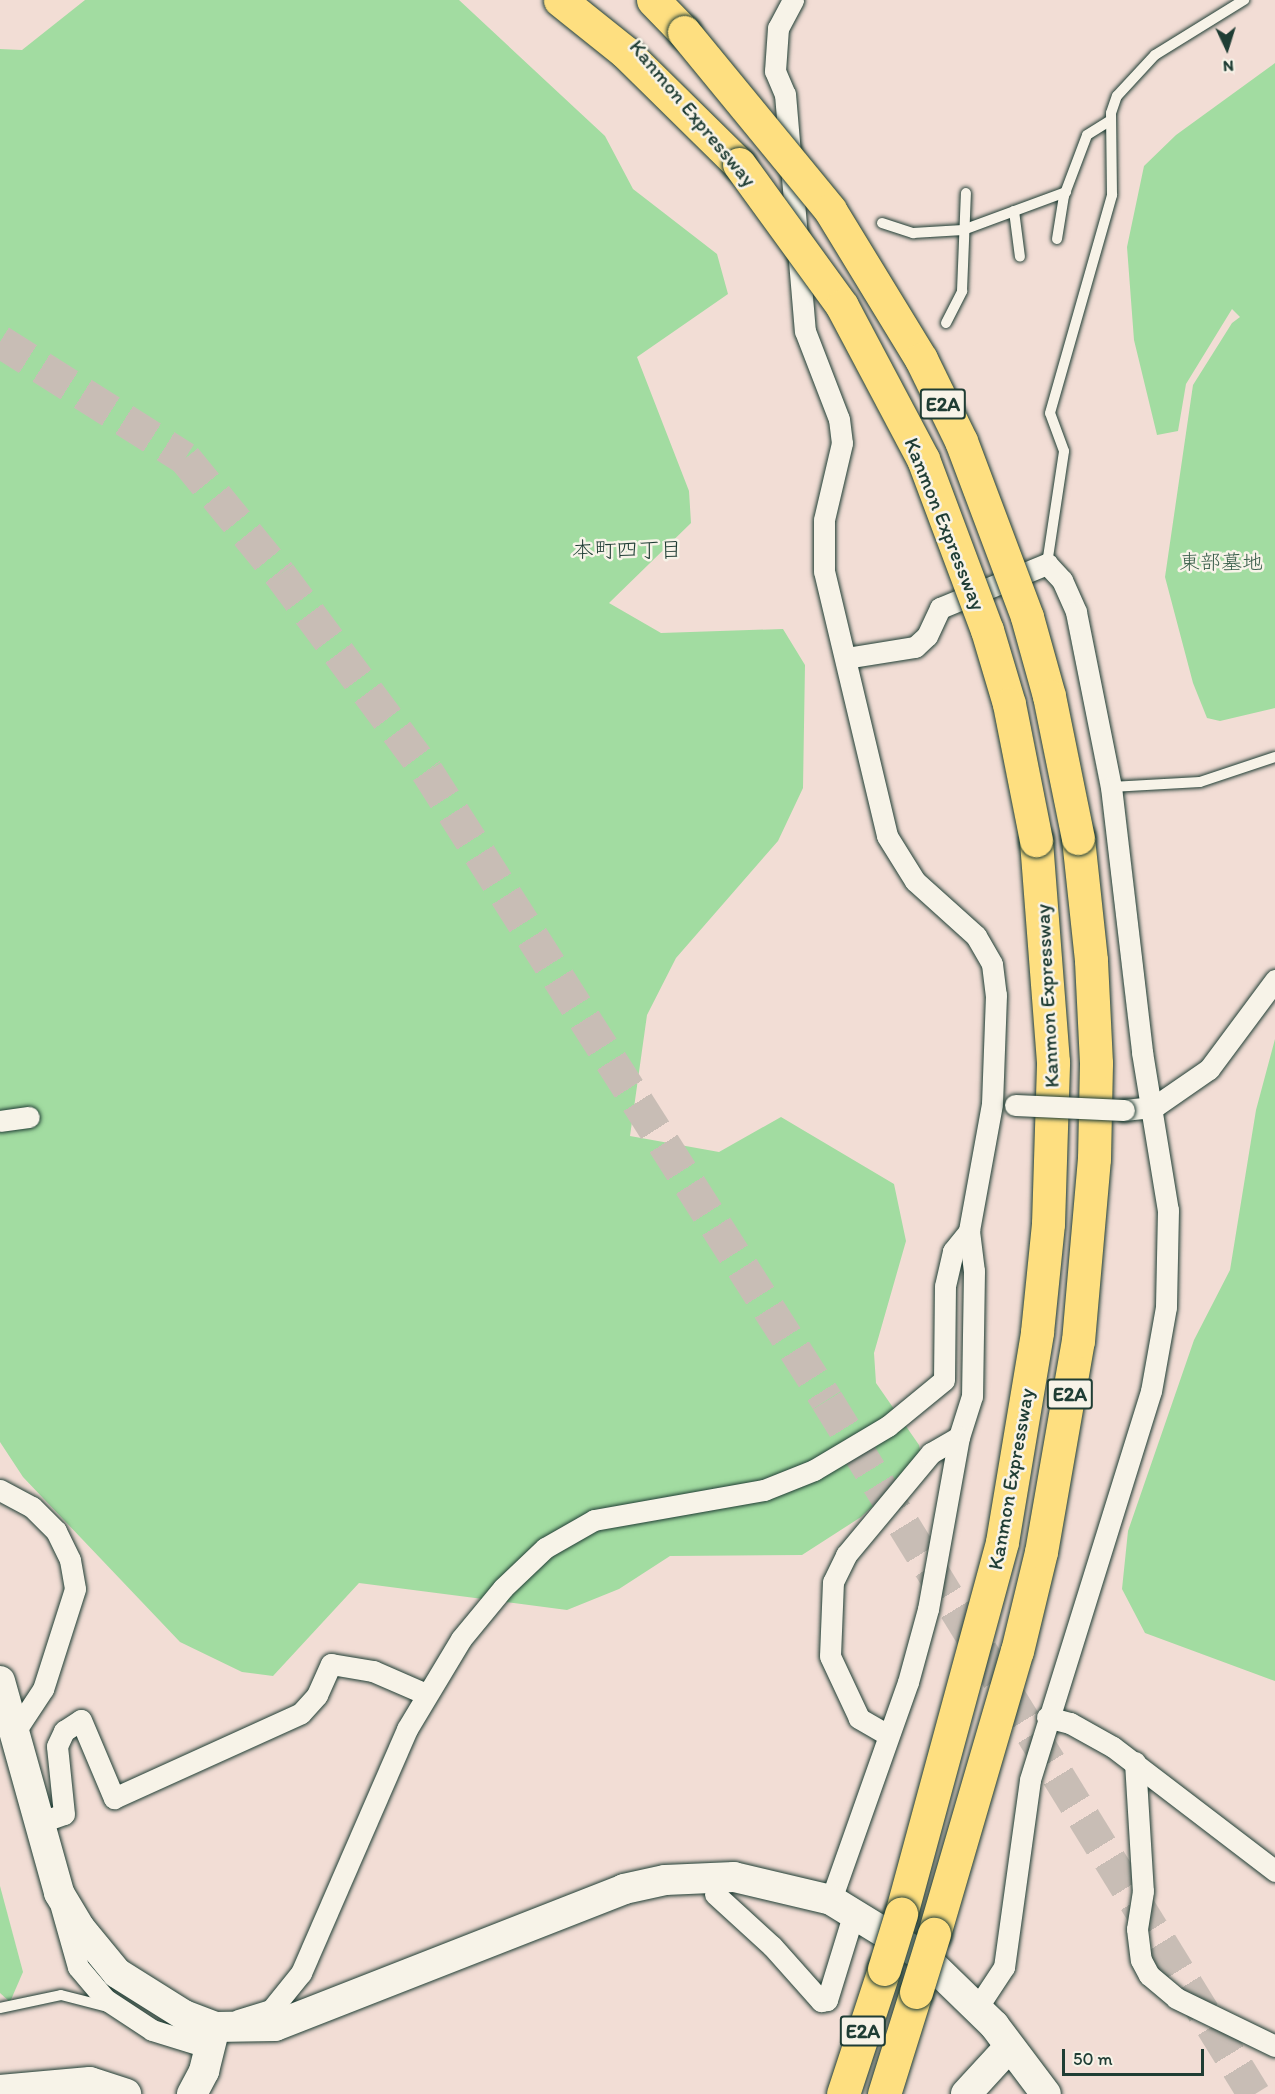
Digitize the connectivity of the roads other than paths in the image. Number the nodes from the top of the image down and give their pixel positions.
1 (560, 0) edge
2 (591, 0) edge
3 (653, 0) edge
4 (793, 0) edge
5 (1244, 0) edge
6 (1109, 121) junction
7 (740, 164) junction
8 (1066, 192) junction
9 (966, 193) dead end
10 (1014, 211) junction
11 (882, 223) dead end
12 (963, 230) junction
13 (1057, 239) dead end
14 (1020, 257) dead end
15 (946, 323) dead end
16 (1047, 564) junction
17 (846, 658) junction
18 (1275, 757) edge
19 (1111, 787) junction
20 (1275, 980) edge
21 (992, 1104) junction
22 (1154, 1107) junction
23 (29, 1117) dead end
24 (0, 1121) edge
25 (969, 1231) junction
26 (959, 1437) junction
27 (0, 1490) edge
28 (0, 1681) edge
29 (426, 1694) junction
30 (1047, 1717) junction
31 (14, 1733) junction
32 (888, 1735) junction
33 (1135, 1762) junction
34 (41, 1822) junction
35 (1275, 1871) edge
36 (59, 1893) junction
37 (715, 1894) dead end
38 (842, 1906) junction
39 (0, 2008) edge
40 (977, 2008) junction
41 (120, 2013) junction
42 (212, 2037) junction
43 (1275, 2046) edge
44 (1009, 2047) junction
45 (0, 2090) edge
46 (126, 2094) edge
47 (192, 2094) edge
48 (843, 2094) edge
49 (884, 2094) edge
50 (966, 2094) edge
51 (1046, 2094) edge

1 - 7 highway
2 - 7 highway, Kanmon Expressway / E2A
3 - 49 highway, Kanmon Expressway / E2A, bridge
4 - 17 street
5 - 6 lane
6 - 8 lane
6 - 16 lane
7 - 48 highway, Kanmon Expressway / E2A, bridge
8 - 10 lane
8 - 13 lane
9 - 12 lane
10 - 12 lane
10 - 14 lane
11 - 12 lane
12 - 15 lane
16 - 17 street
16 - 19 street
17 - 21 street
18 - 19 lane
19 - 22 street
20 - 22 street
21 - 22 street, bridge
21 - 25 street
22 - 30 street
23 - 24 street
25 - 26 street
25 - 29 street
26 - 32 street
26 - 32 street
27 - 31 street
28 - 31 street
29 - 34 street
29 - 42 street
30 - 33 street
30 - 40 street
31 - 34 street
32 - 38 street
33 - 35 street
33 - 43 street
34 - 36 street
36 - 41 street
36 - 42 street
37 - 38 street
38 - 40 street
38 - 42 street
39 - 41 lane
40 - 44 street
41 - 42 street
42 - 47 street
44 - 50 street
44 - 51 street
45 - 46 street

